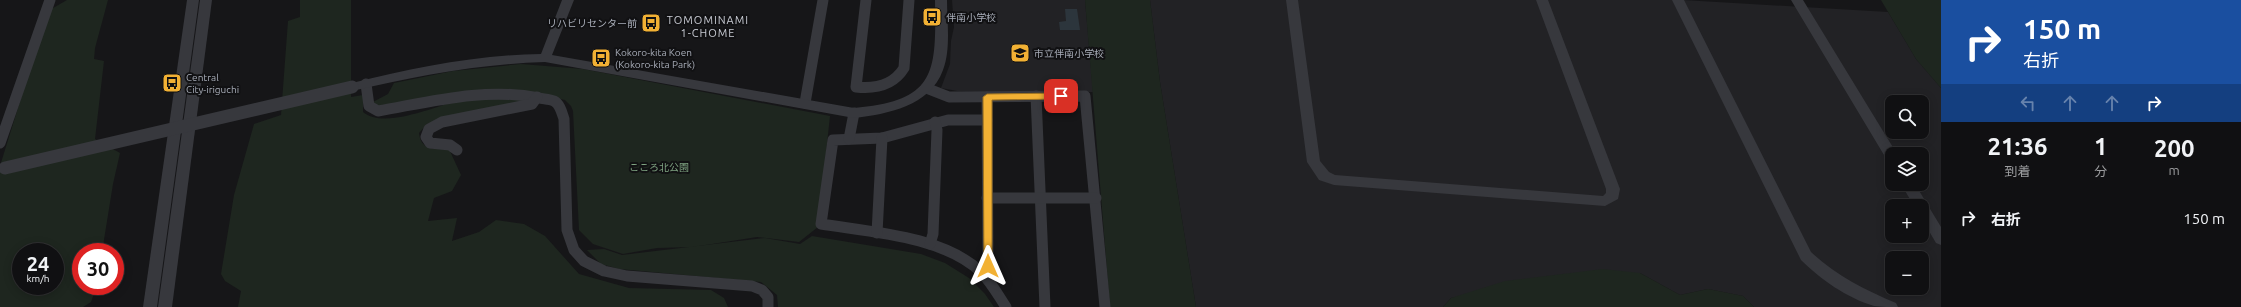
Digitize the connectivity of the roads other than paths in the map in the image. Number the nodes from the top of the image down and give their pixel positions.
1 (50, 0) edge
2 (193, 0) edge
3 (206, 0) edge
4 (568, 0) edge
5 (823, 0) edge
6 (866, 0) edge
7 (909, 0) edge
8 (942, 0) edge
9 (1292, 0) edge
10 (1542, 0) edge
11 (1678, 0) edge
12 (1797, 0) edge
13 (545, 58) junction
14 (366, 84) junction
15 (926, 88) junction
16 (1036, 96) junction
17 (987, 97) junction
18 (537, 98) junction
19 (805, 103) junction
20 (854, 113) junction
21 (987, 120) junction
22 (935, 122) junction
23 (882, 138) junction
24 (849, 139) junction
25 (0, 143) edge
26 (1886, 147) edge
27 (458, 150) dead end
28 (2, 169) edge
29 (987, 198) junction
30 (1042, 198) junction
31 (1096, 198) junction
32 (1929, 219) edge
33 (877, 233) junction
34 (1941, 239) edge
35 (930, 244) junction
36 (980, 271) junction
37 (150, 307) edge
38 (165, 307) edge
39 (768, 307) edge
40 (1006, 307) edge
41 (1044, 307) edge
42 (1105, 307) edge
43 (1891, 307) edge

1 - 25 street
2 - 37 street
3 - 38 street
4 - 13 street
5 - 19 street
6 - 7 street
8 - 15 street
9 - 10 street
11 - 43 street
12 - 26 street
13 - 14 street
13 - 19 street
14 - 18 street
14 - 28 street, bridge
15 - 17 street
15 - 20 street
16 - 17 street
16 - 30 street
16 - 31 street
17 - 21 street
18 - 27 street
18 - 39 street
19 - 20 street
20 - 24 street
21 - 22 street
21 - 29 street
22 - 23 street
22 - 35 street
23 - 24 street
23 - 33 street
24 - 33 street
29 - 30 street
29 - 36 street
30 - 31 street
30 - 41 street
31 - 42 street
32 - 34 street
33 - 35 street
35 - 36 street
36 - 40 street

